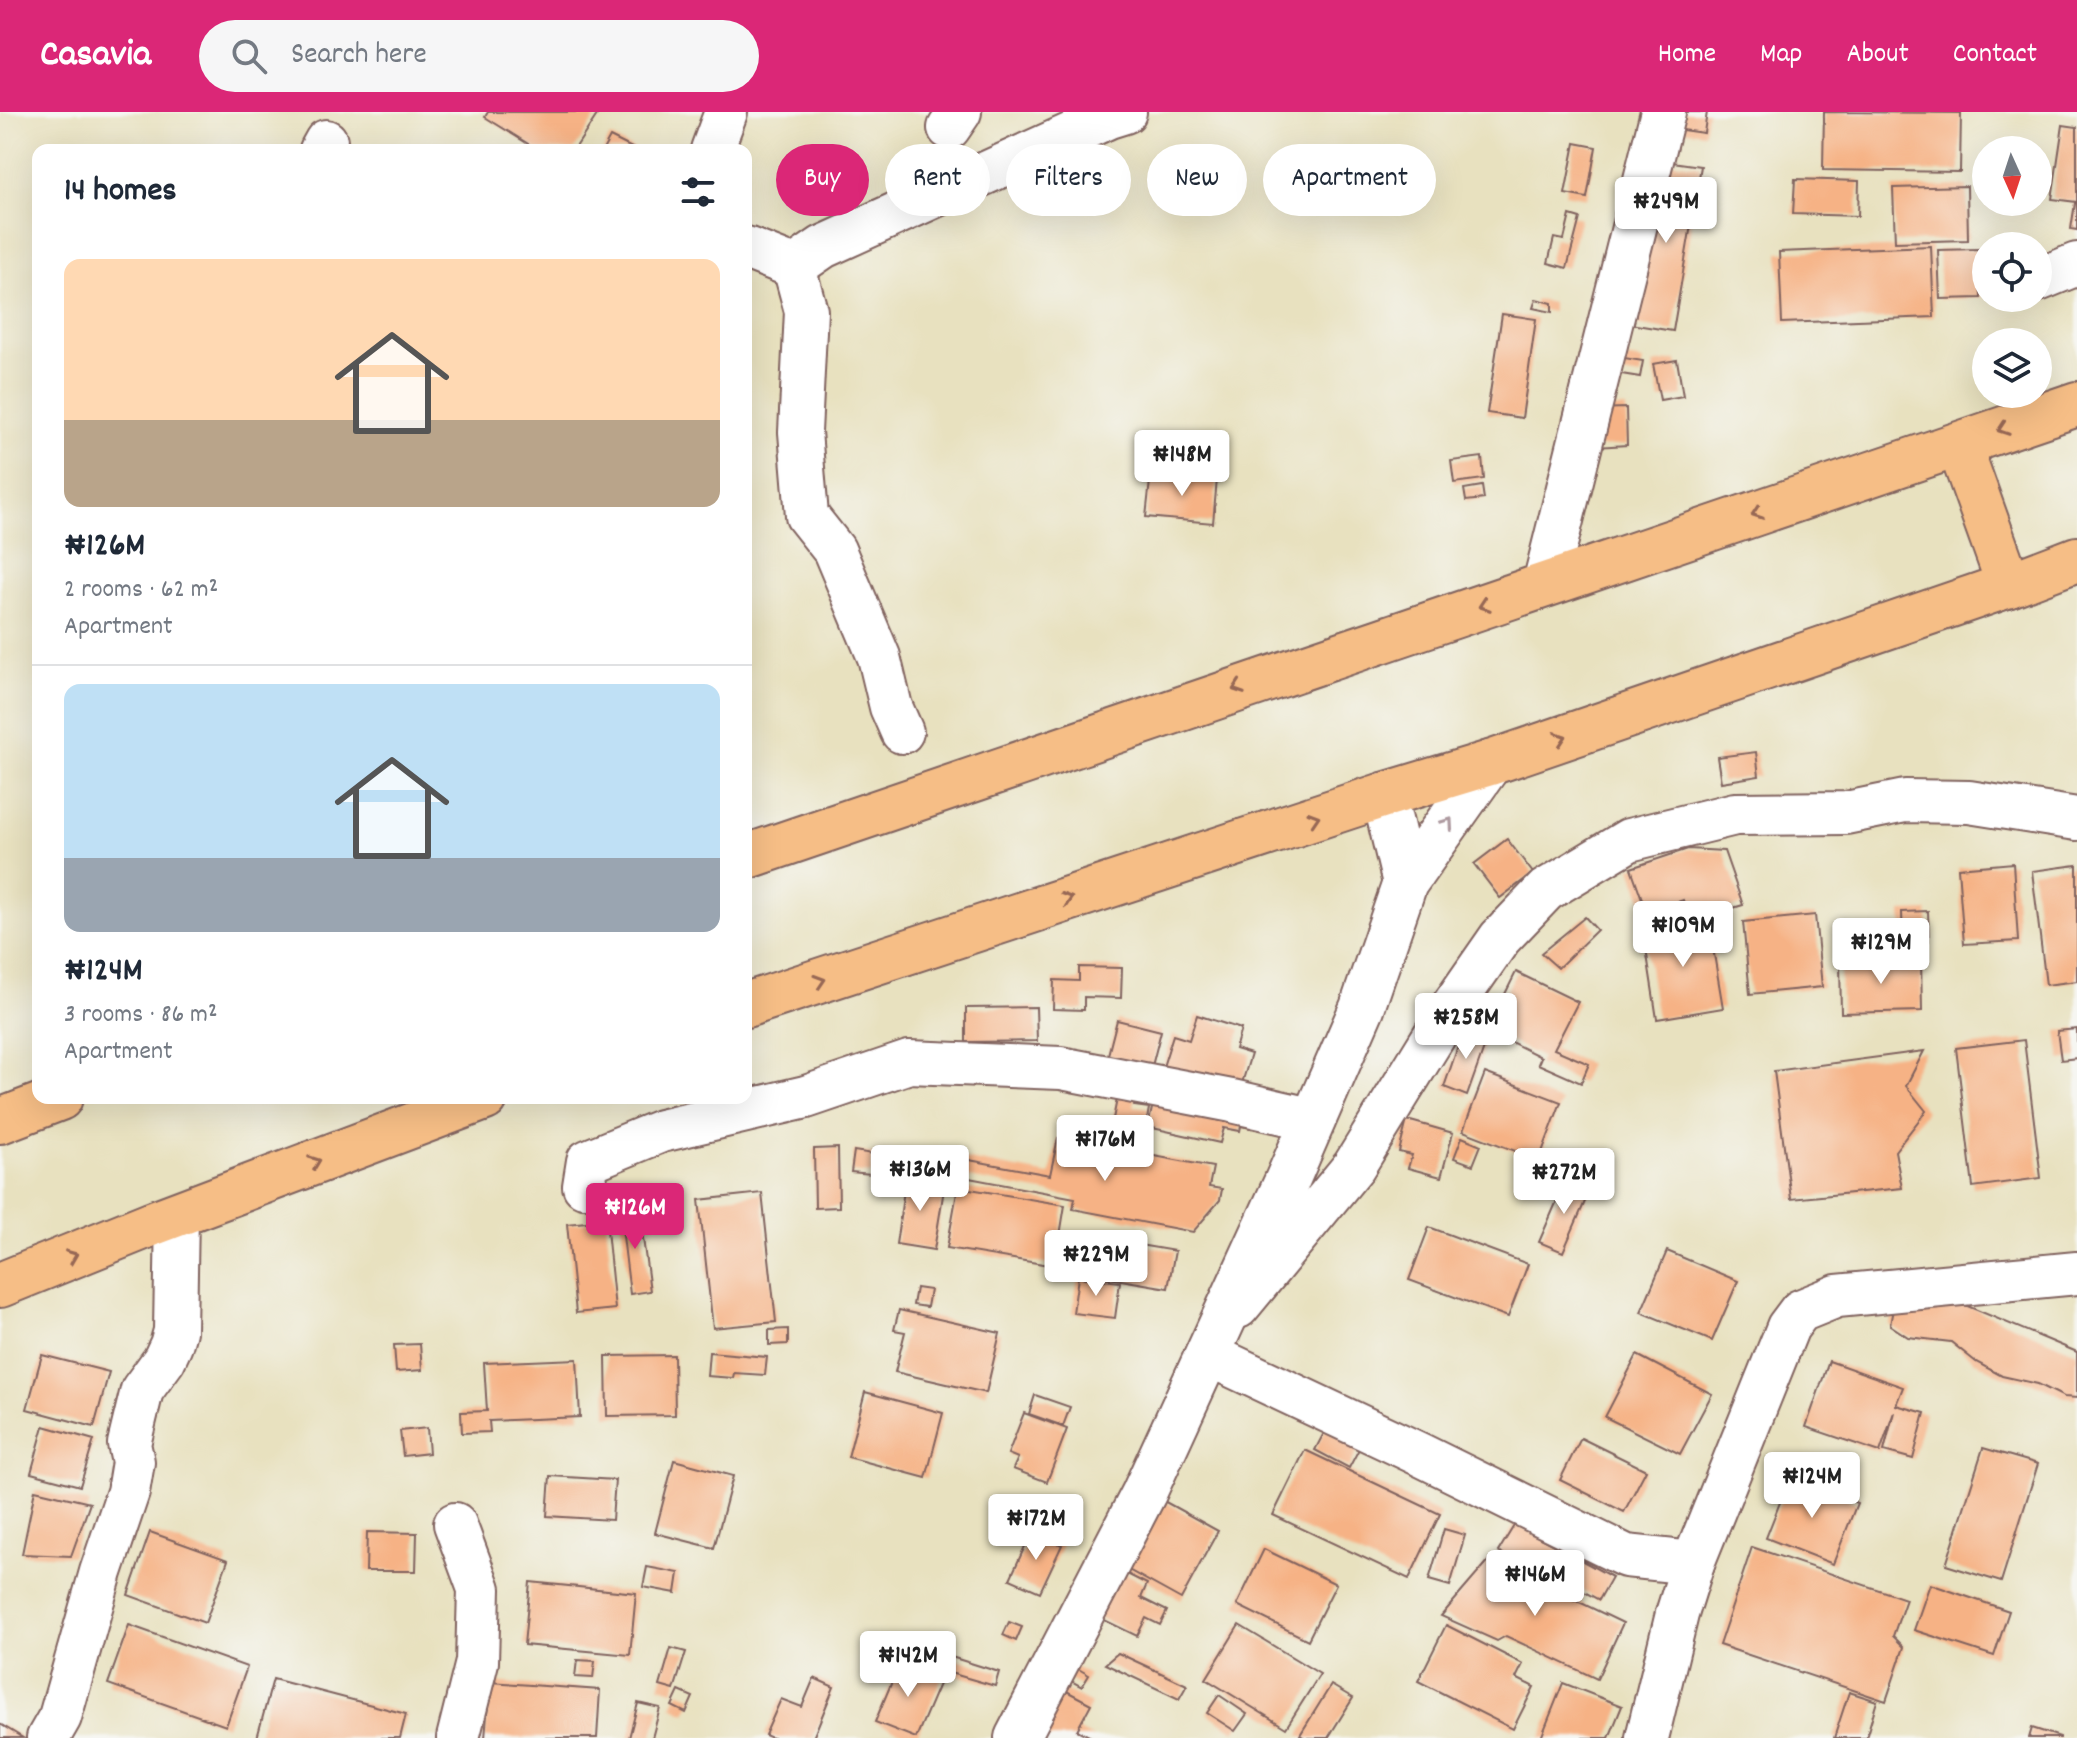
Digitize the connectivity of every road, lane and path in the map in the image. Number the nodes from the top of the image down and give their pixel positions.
1 (726, 112) edge
2 (1125, 112) edge
3 (1663, 112) edge
4 (714, 144) edge
5 (752, 250) edge
6 (2077, 264) edge
7 (794, 267) junction
8 (2052, 274) edge
9 (2077, 404) edge
10 (1959, 445) junction
11 (2077, 559) edge
12 (1545, 584) junction
13 (2009, 585) junction
14 (902, 732) dead end
15 (1490, 763) junction
16 (1384, 795) junction
17 (2077, 800) edge
18 (2077, 819) edge
19 (1703, 822) junction
20 (752, 855) edge
21 (1631, 868) dead end
22 (1405, 883) junction
23 (752, 1003) edge
24 (44, 1104) edge
25 (469, 1104) edge
26 (1314, 1120) junction
27 (0, 1121) edge
28 (584, 1186) dead end
29 (177, 1214) junction
30 (2077, 1273) edge
31 (0, 1285) edge
32 (1214, 1341) junction
33 (455, 1524) dead end
34 (1626, 1556) junction
35 (1693, 1563) junction
36 (1677, 1614) junction
37 (48, 1738) edge
38 (458, 1738) edge
39 (1017, 1738) edge
40 (1647, 1738) edge

1 - 4 street
2 - 7 street
3 - 12 street
5 - 7 street
6 - 8 street
7 - 14 street
9 -> 10 highway
10 -> 12 highway
10 - 13 highway
11 - 13 highway
12 -> 20 highway
15 -> 13 highway
15 - 16 highway
22 -> 15 street
16 - 22 street
23 -> 16 highway
17 - 19 street
18 - 19 street
19 - 21 street
19 - 32 street
22 - 26 street
24 - 27 highway
29 -> 25 highway
26 - 28 street
26 - 32 street
31 -> 29 highway
29 - 37 street
30 - 35 street
32 - 34 street
32 - 39 street
33 - 38 street
34 - 35 street
34 - 36 street
35 - 36 street
36 - 40 street

